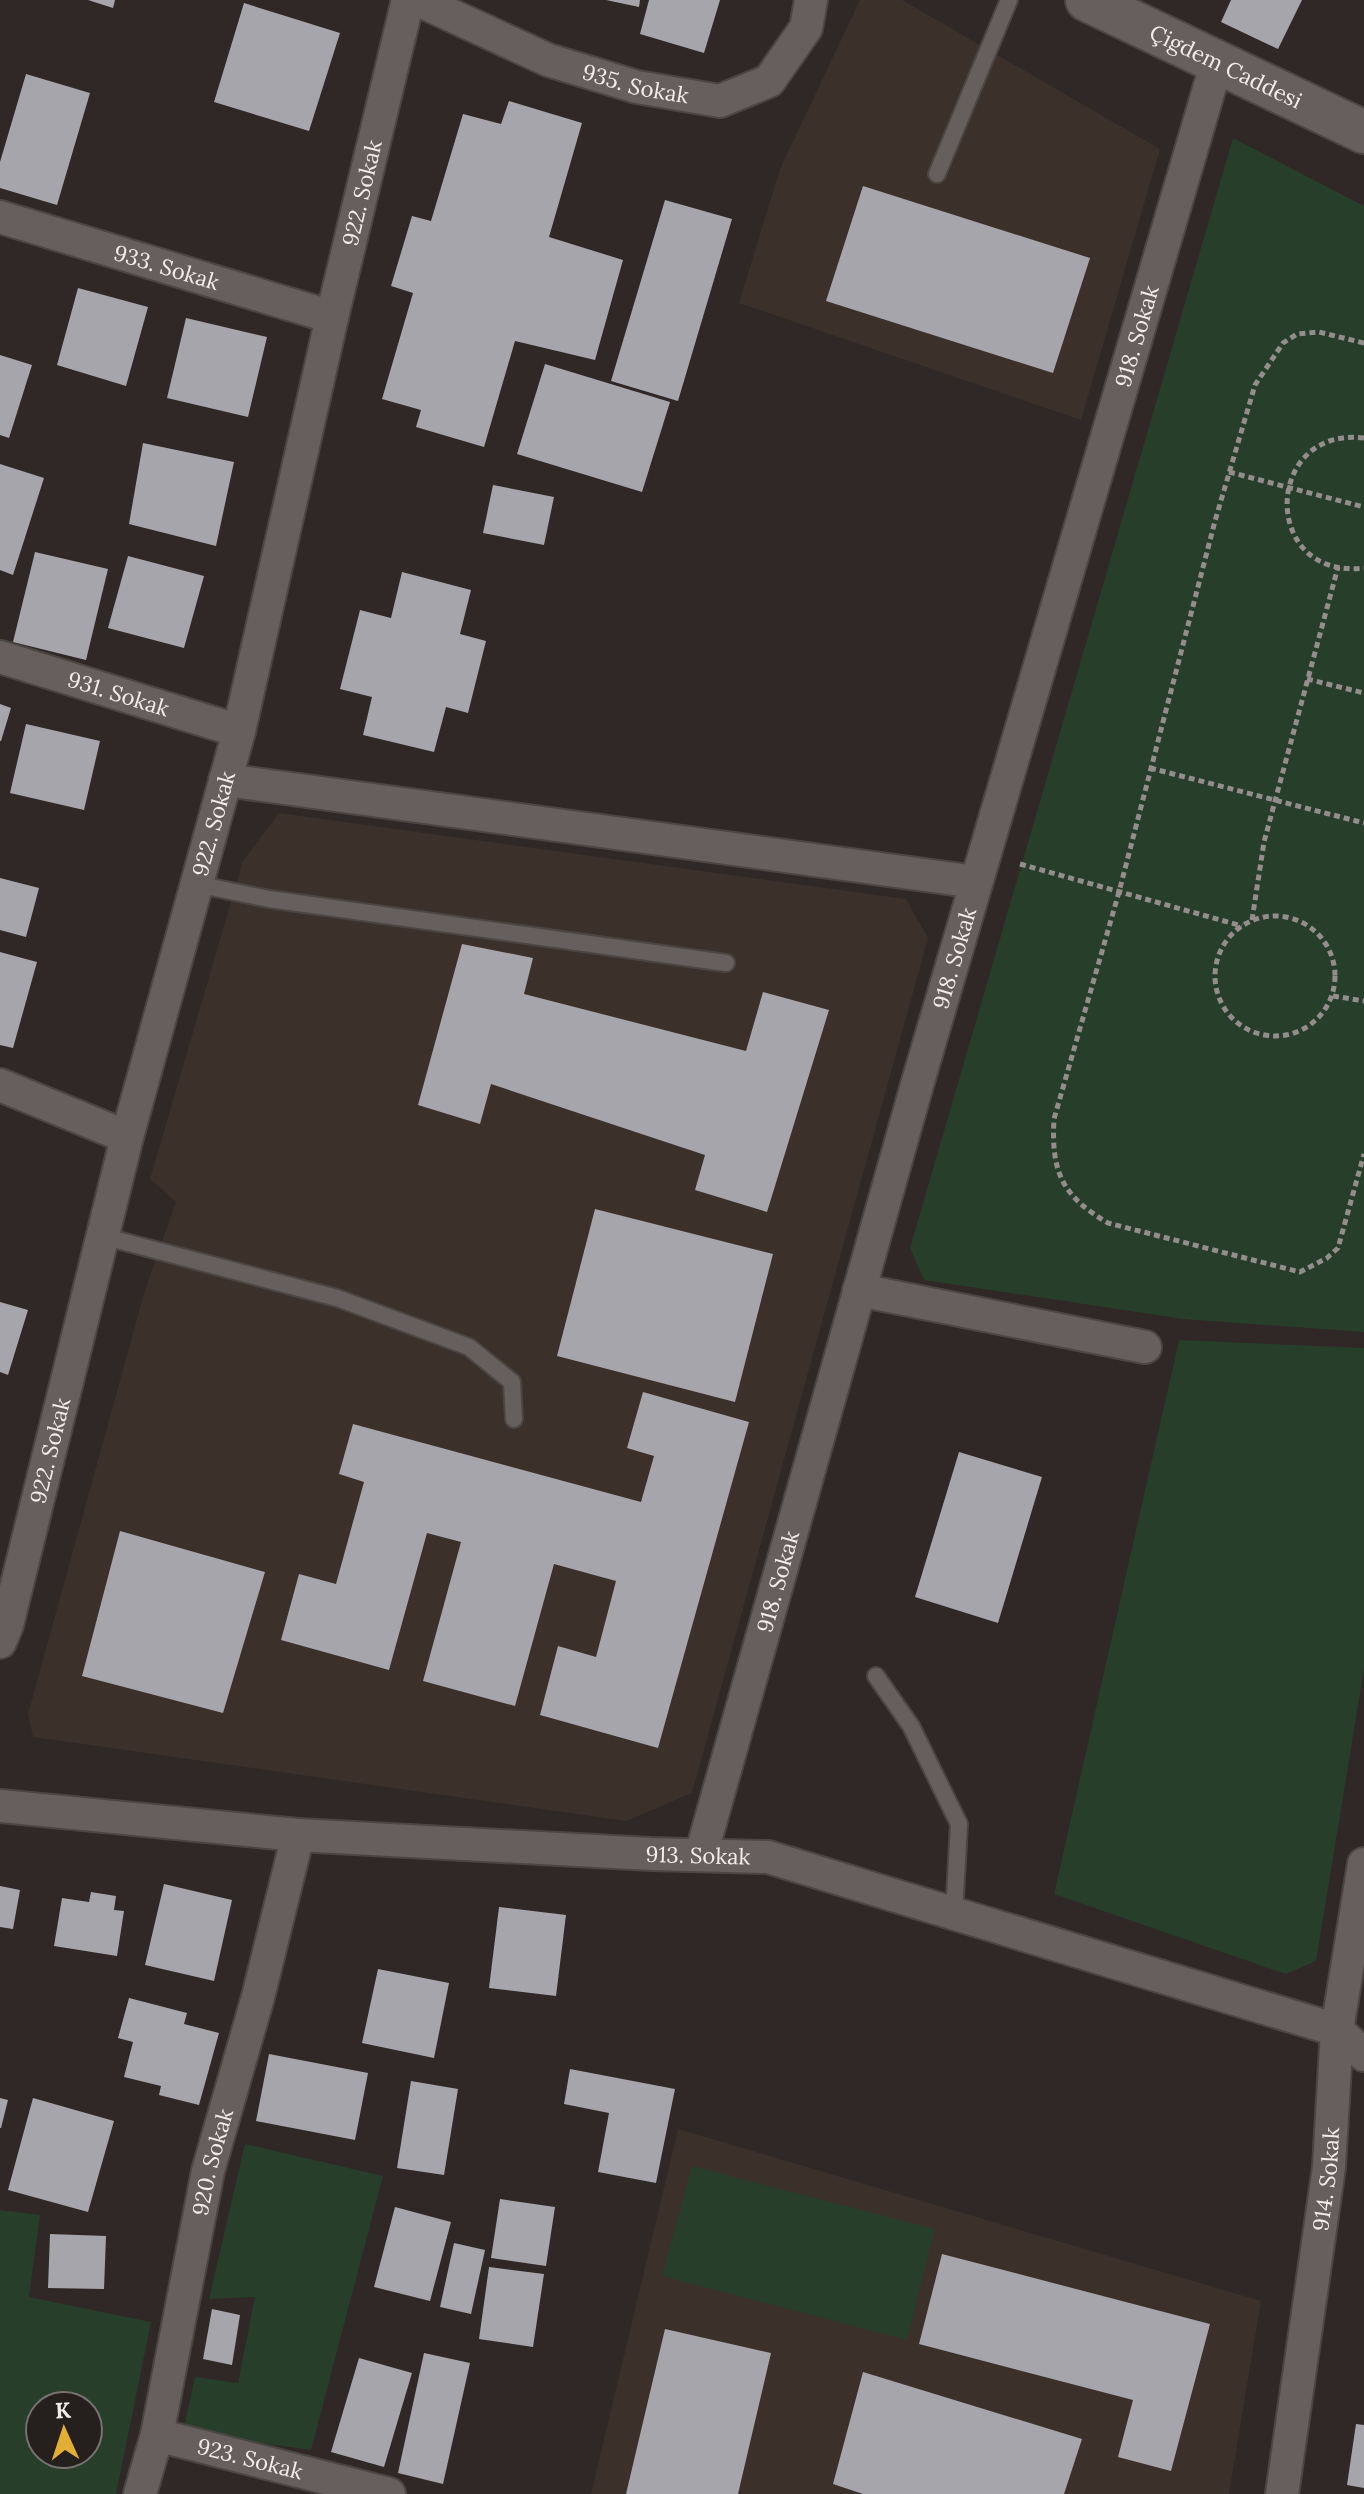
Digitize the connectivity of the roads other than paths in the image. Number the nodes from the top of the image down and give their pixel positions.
1 (408, 0) edge
2 (418, 0) edge
3 (811, 0) edge
4 (1009, 0) edge
5 (1087, 0) edge
6 (1217, 62) junction
7 (1364, 132) edge
8 (937, 174) dead end
9 (0, 217) edge
10 (332, 317) junction
11 (0, 657) edge
12 (239, 731) junction
13 (225, 780) junction
14 (980, 868) junction
15 (196, 884) junction
16 (726, 963) dead end
17 (0, 1085) edge
18 (127, 1137) junction
19 (102, 1236) junction
20 (859, 1290) junction
21 (1145, 1347) dead end
22 (514, 1419) dead end
23 (0, 1642) edge
24 (876, 1676) dead end
25 (0, 1806) edge
26 (298, 1835) junction
27 (701, 1855) junction
28 (1364, 1864) edge
29 (954, 1914) junction
30 (1337, 2030) junction
31 (1364, 2055) edge
32 (157, 2435) junction
33 (140, 2494) edge
34 (389, 2494) edge
35 (1282, 2494) edge

1 - 10 street, 922. Sokak
2 - 3 street, 935. Sokak
4 - 8 lane
5 - 6 street, Çigdem Caddesi
6 - 7 street, Çigdem Caddesi
6 - 14 street, 918. Sokak
9 - 10 street, 933. Sokak
10 - 12 street, 922. Sokak
11 - 12 street, 931. Sokak
12 - 13 street, 922. Sokak
13 - 14 street
13 - 15 street, 922. Sokak
14 - 20 street, 918. Sokak
15 - 16 lane
15 - 18 street, 922. Sokak
17 - 18 street
18 - 19 street, 922. Sokak
19 - 22 lane
19 - 23 street, 922. Sokak
20 - 21 street
20 - 27 street, 918. Sokak
24 - 29 lane
25 - 26 street, 913. Sokak
26 - 27 street, 913. Sokak
26 - 32 street, 920. Sokak
27 - 29 street, 913. Sokak
28 - 30 street, 914. Sokak
29 - 30 street, 913. Sokak
30 - 31 street, 913. Sokak
30 - 35 street, 914. Sokak
32 - 33 street, 920. Sokak
32 - 34 street, 923. Sokak

